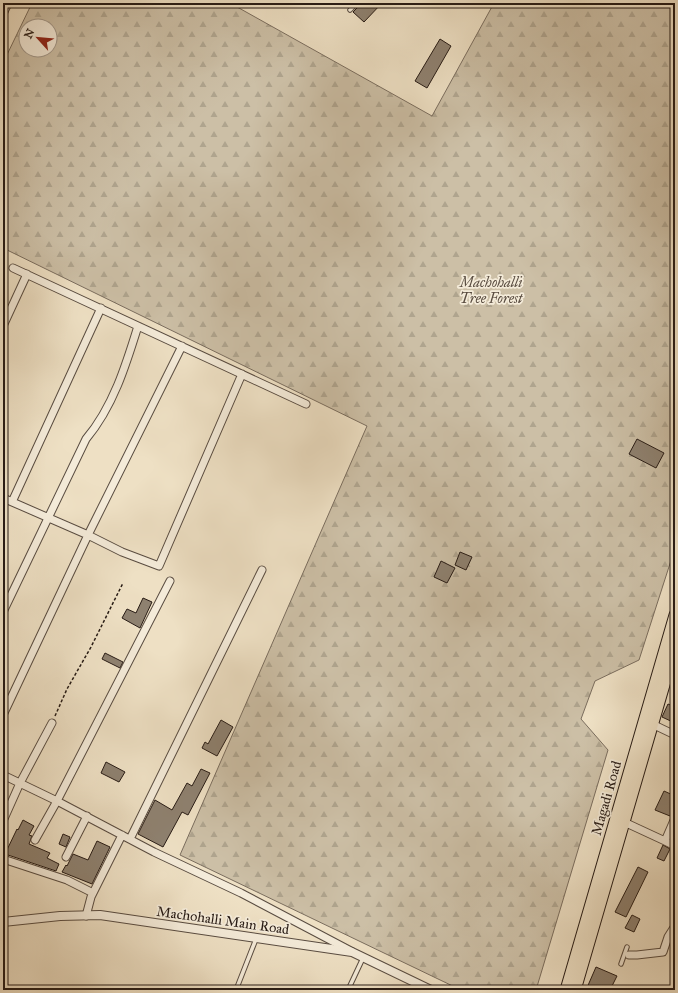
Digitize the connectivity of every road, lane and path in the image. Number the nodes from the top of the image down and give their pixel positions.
1 (10, 3) edge
2 (357, 3) edge
3 (350, 10) dead end
4 (3, 18) edge
5 (13, 268) dead end
6 (27, 274) junction
7 (101, 308) junction
8 (3, 326) edge
9 (138, 326) junction
10 (182, 346) junction
11 (242, 374) junction
12 (306, 404) dead end
13 (3, 498) edge
14 (12, 502) junction
15 (49, 518) junction
16 (88, 535) junction
17 (262, 570) dead end
18 (170, 581) dead end
19 (123, 583) dead end
20 (3, 612) edge
21 (675, 615) edge
22 (675, 646) edge
23 (3, 715) edge
24 (52, 723) joint
25 (652, 724) junction
26 (675, 735) edge
27 (3, 775) edge
28 (20, 783) junction
29 (57, 801) junction
30 (87, 816) junction
31 (675, 818) edge
32 (3, 821) edge
33 (624, 822) junction
34 (122, 834) junction
35 (130, 839) junction
36 (35, 840) dead end
37 (665, 841) junction
38 (675, 846) edge
39 (66, 857) dead end
40 (3, 859) edge
41 (93, 893) junction
42 (86, 916) junction
43 (3, 922) edge
44 (675, 926) edge
45 (257, 938) junction
46 (352, 952) junction
47 (627, 952) joint
48 (364, 957) junction
49 (621, 964) dead end
50 (236, 990) edge
51 (348, 990) edge
52 (431, 990) edge
53 (566, 990) edge
54 (575, 990) edge

1 - 4 lane
2 - 3 lane
5 - 6 street
6 - 7 street
6 - 8 street
7 - 9 street
7 - 14 street
9 - 10 street
9 - 15 street
10 - 11 street
10 - 16 street
11 - 12 street
11 - 16 street
13 - 14 street
14 - 15 street
15 - 16 street
15 - 20 street
16 - 23 street
17 - 35 street
18 - 29 street
19 - 24 path
21 - 53 main road, Magadi Road
22 - 25 main road, Magadi Road
24 - 28 street
25 - 26 street
25 - 33 main road, Magadi Road
27 - 28 street
28 - 29 street
28 - 32 street
29 - 30 street
29 - 36 street
30 - 34 street
30 - 39 street
31 - 37 street
33 - 37 street
33 - 54 main road, Magadi Road
34 - 35 street
34 - 41 street
35 - 46 street
37 - 38 street
40 - 41 street
41 - 42 street
42 - 43 street, Machohalli Main Road
42 - 45 street, Machohalli Main Road
44 - 47 street
45 - 46 street, Machohalli Main Road
45 - 50 lane
46 - 48 street, Machohalli Main Road
47 - 49 lane
48 - 51 lane
48 - 52 street, Machohalli Main Road

